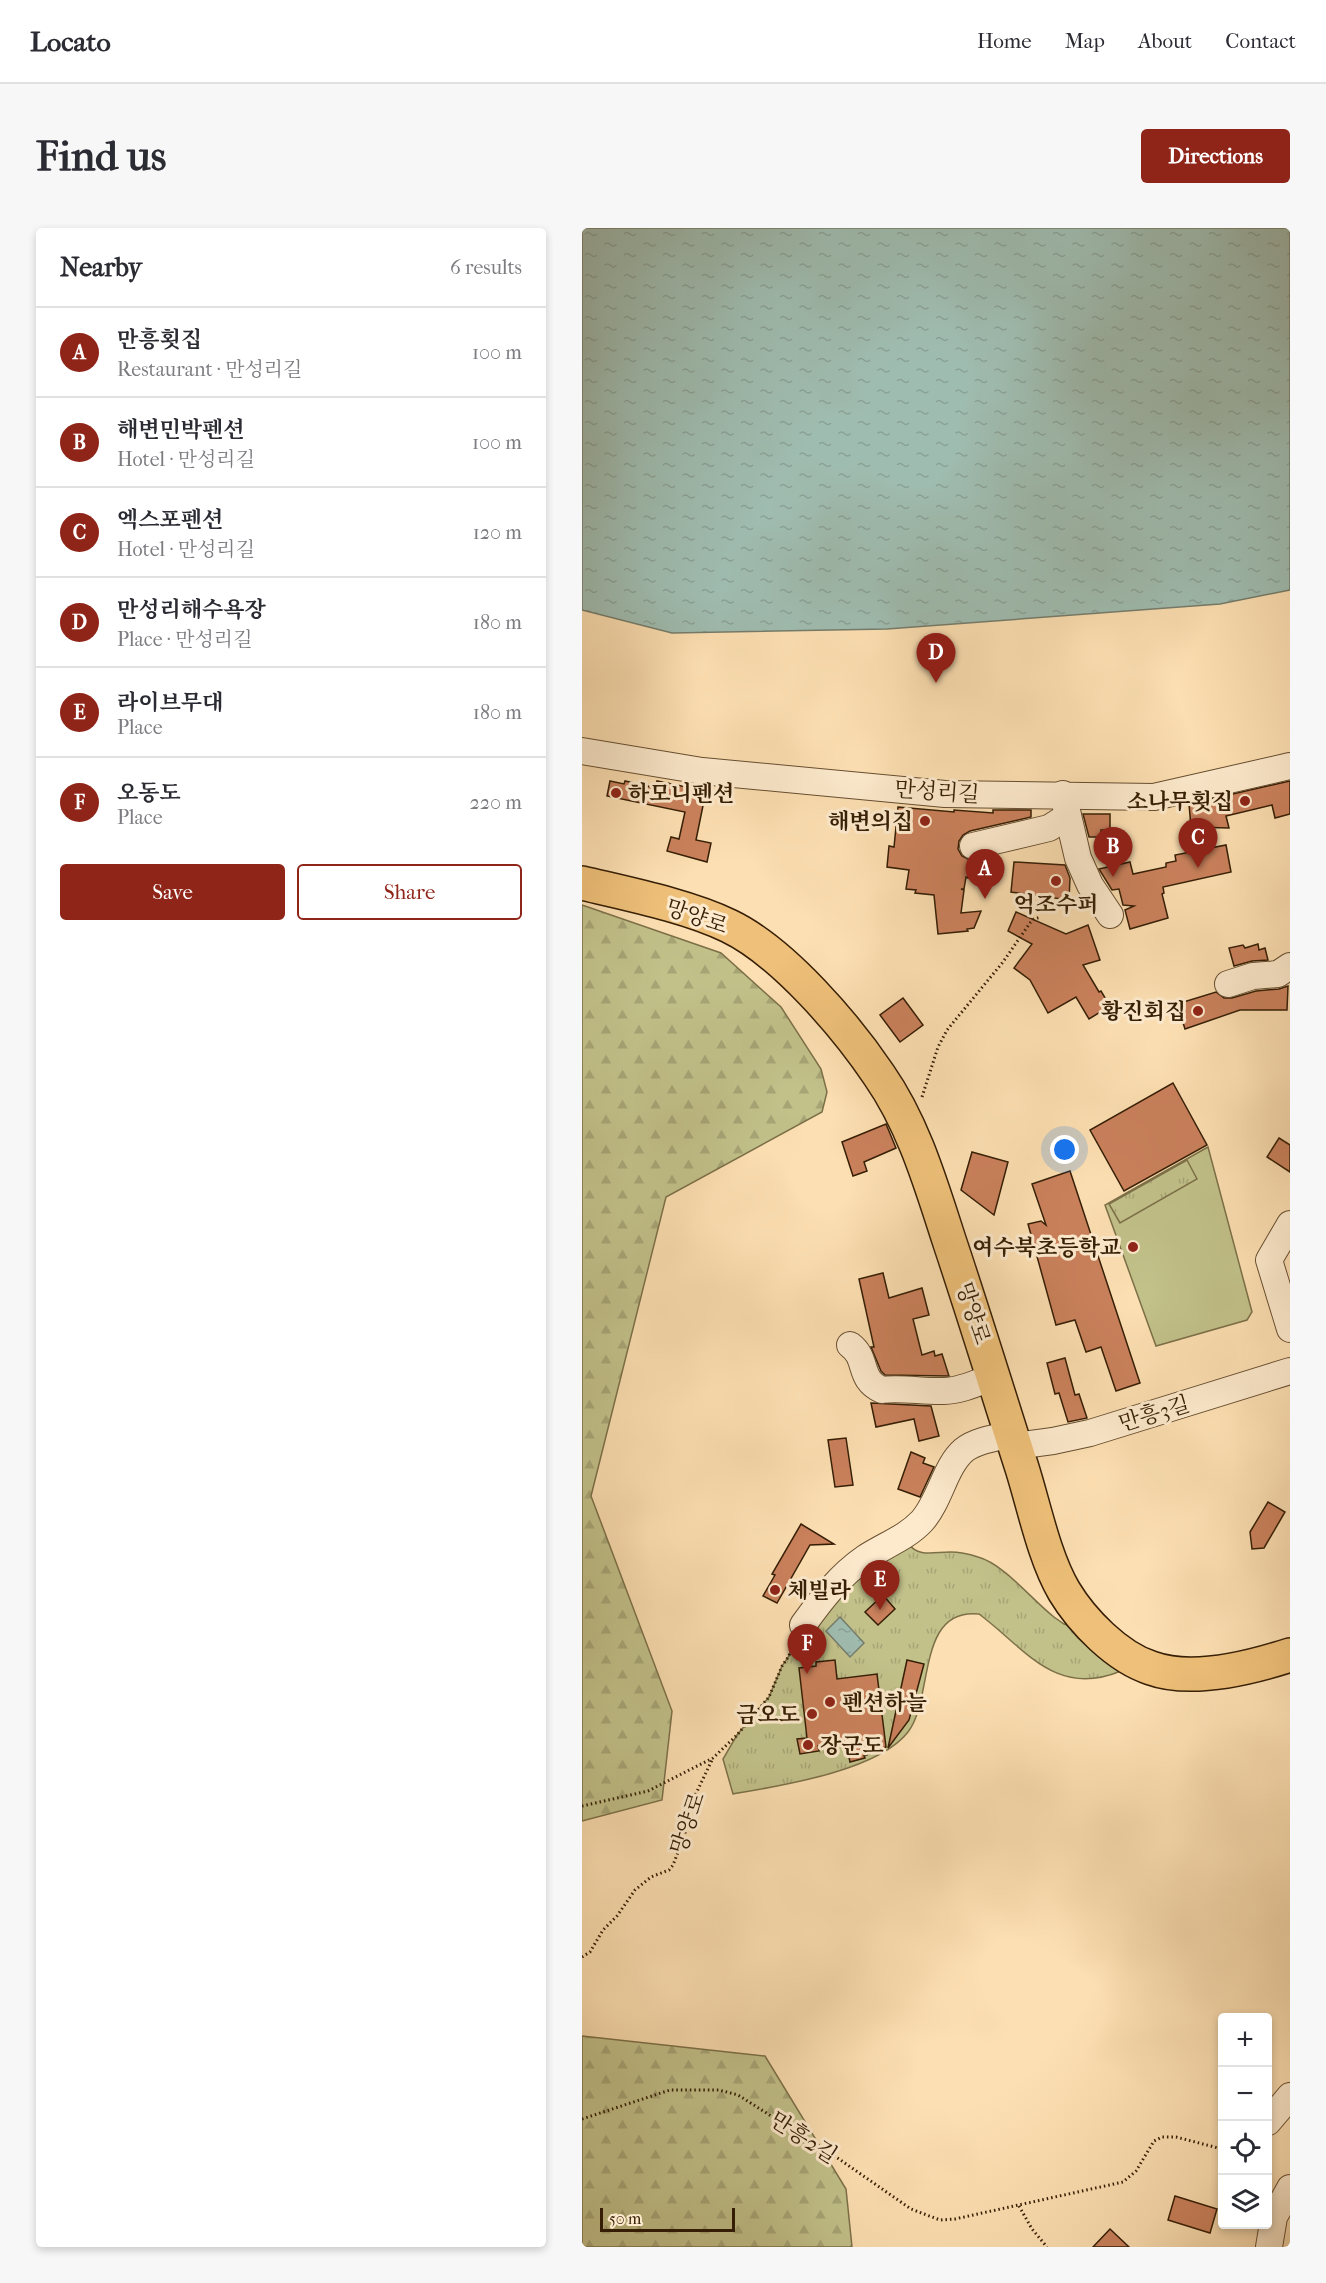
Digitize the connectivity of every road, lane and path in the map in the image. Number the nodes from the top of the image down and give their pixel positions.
1 (582, 751) edge
2 (1290, 766) edge
3 (1066, 805) junction
4 (973, 846) dead end
5 (582, 883) edge
6 (1110, 915) dead end
7 (1041, 918) dead end
8 (1290, 966) edge
9 (1228, 984) dead end
10 (909, 1130) junction
11 (1290, 1224) edge
12 (1290, 1329) edge
13 (850, 1345) dead end
14 (1290, 1371) edge
15 (995, 1376) junction
16 (1013, 1440) junction
17 (803, 1625) joint
18 (1290, 1655) edge
19 (713, 1758) junction
20 (582, 1806) edge
21 (582, 1957) edge
22 (1290, 2096) edge
23 (582, 2119) edge
24 (1269, 2121) edge
25 (1218, 2148) edge
26 (1290, 2188) edge
27 (1019, 2206) junction
28 (1047, 2247) edge
29 (1269, 2247) edge

1 - 3 street, 만성리길
2 - 3 street, 만성리길
3 - 4 street
3 - 6 street
5 - 10 main road, 망양로
7 - 10 path
8 - 9 street
10 - 15 main road, 망양로
11 - 12 street
13 - 15 street
14 - 16 street, 만흥3길
15 - 16 main road, 망양로
16 - 17 street, 만흥3길
16 - 18 main road, 망양로
17 - 19 path
19 - 20 path
19 - 21 path, 망양로
22 - 24 street
23 - 27 path, 만흥2길
25 - 27 path, 만흥2길
26 - 29 street
27 - 28 path

